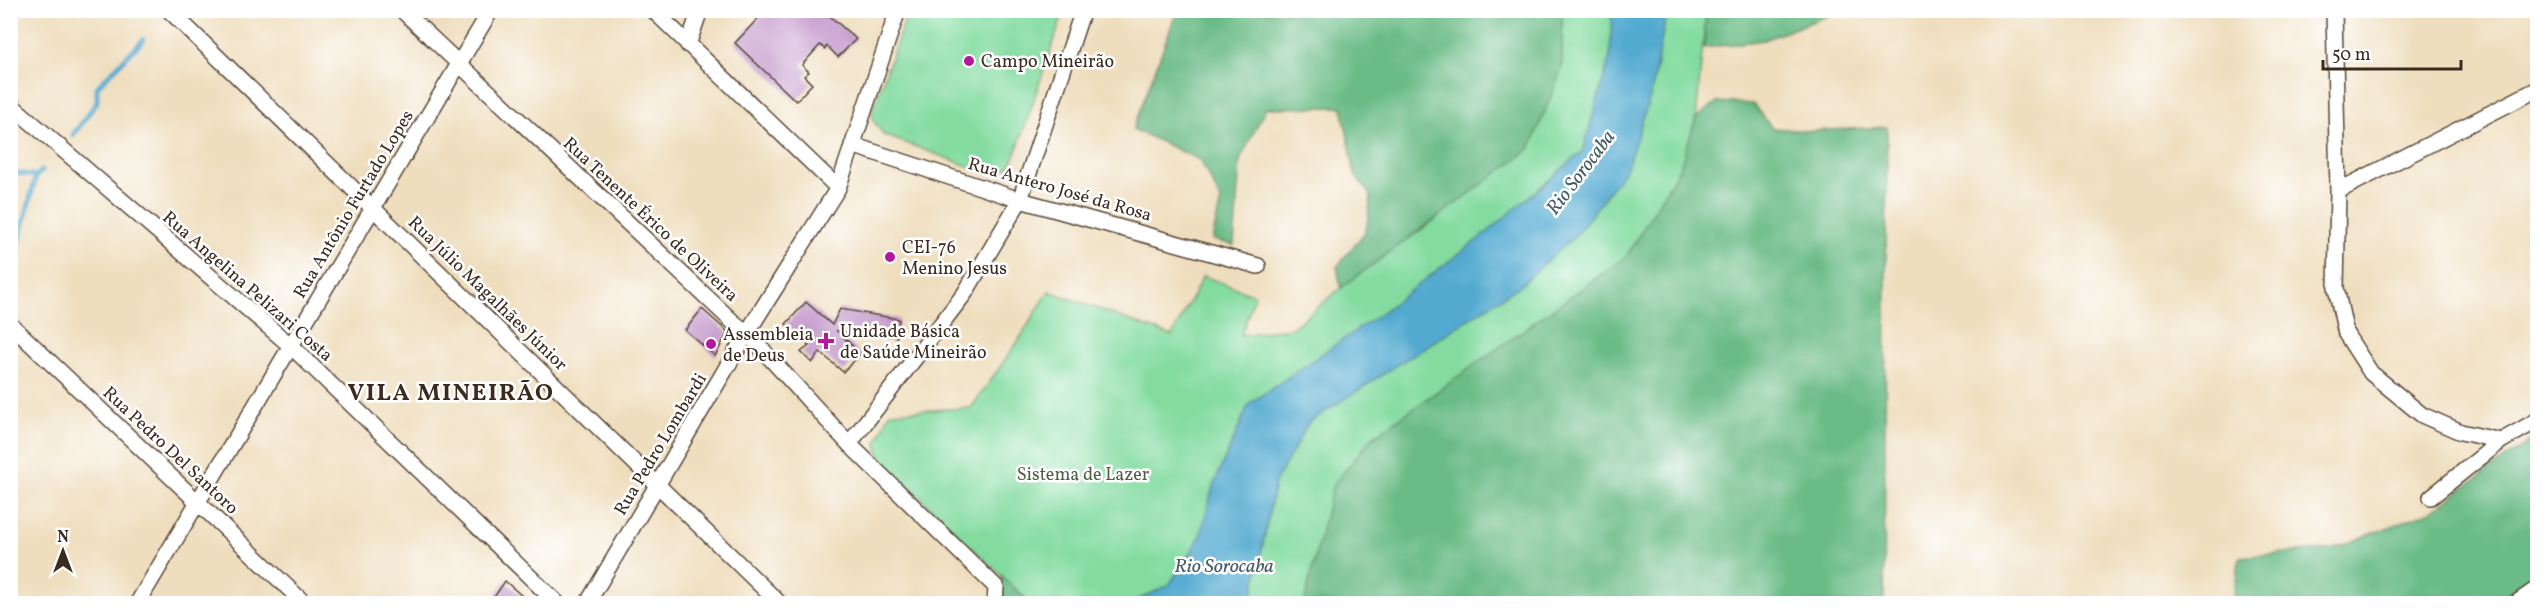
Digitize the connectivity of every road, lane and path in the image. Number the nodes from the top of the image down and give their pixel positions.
1 (169, 10) edge
2 (402, 10) edge
3 (491, 10) edge
4 (653, 10) edge
5 (700, 10) edge
6 (898, 10) edge
7 (1083, 10) edge
8 (2334, 10) edge
9 (688, 45) junction
10 (459, 64) junction
11 (2538, 89) edge
12 (10, 105) edge
13 (852, 145) junction
14 (838, 188) junction
15 (2338, 191) junction
16 (1020, 200) junction
17 (372, 207) junction
18 (1258, 266) dead end
19 (11, 324) edge
20 (747, 333) junction
21 (291, 347) junction
22 (2538, 420) edge
23 (2501, 441) junction
24 (849, 444) junction
25 (658, 486) junction
26 (2431, 497) dead end
27 (198, 502) junction
28 (2538, 588) edge
29 (137, 603) edge
30 (305, 603) edge
31 (558, 603) edge
32 (587, 603) edge
33 (780, 603) edge
34 (995, 603) edge
35 (2516, 603) edge

1 - 17 street, Rua Júlio Magalhães Júnior
2 - 10 street, Rua Tenente Érico de Oliveira
3 - 10 street, Rua Antônio Furtado Lopes
4 - 9 street
5 - 9 street
6 - 13 street, Rua Pedro Lombardi
7 - 16 street
8 - 15 street
9 - 14 street
10 - 17 street, Rua Antônio Furtado Lopes
10 - 20 street, Rua Tenente Érico de Oliveira
11 - 15 street
12 - 21 street, Rua Angelina Pelizari Costa
13 - 14 street, Rua Pedro Lombardi
13 - 16 street, Rua Antero José da Rosa
14 - 20 street, Rua Pedro Lombardi
15 - 23 street
16 - 18 street, Rua Antero José da Rosa
16 - 24 street
17 - 21 street, Rua Antônio Furtado Lopes
17 - 25 street, Rua Júlio Magalhães Júnior
19 - 27 street, Rua Pedro Del Santoro
20 - 24 street, Rua Tenente Érico de Oliveira
20 - 25 street, Rua Pedro Lombardi
21 - 27 street, Rua Antônio Furtado Lopes
21 - 31 street, Rua Angelina Pelizari Costa
22 - 23 street
23 - 26 street
24 - 34 street, Rua Tenente Érico de Oliveira
25 - 32 street, Rua Pedro Lombardi
25 - 33 street, Rua Júlio Magalhães Júnior
27 - 29 street, Rua Antônio Furtado Lopes
27 - 30 street, Rua Pedro Del Santoro
28 - 35 street

